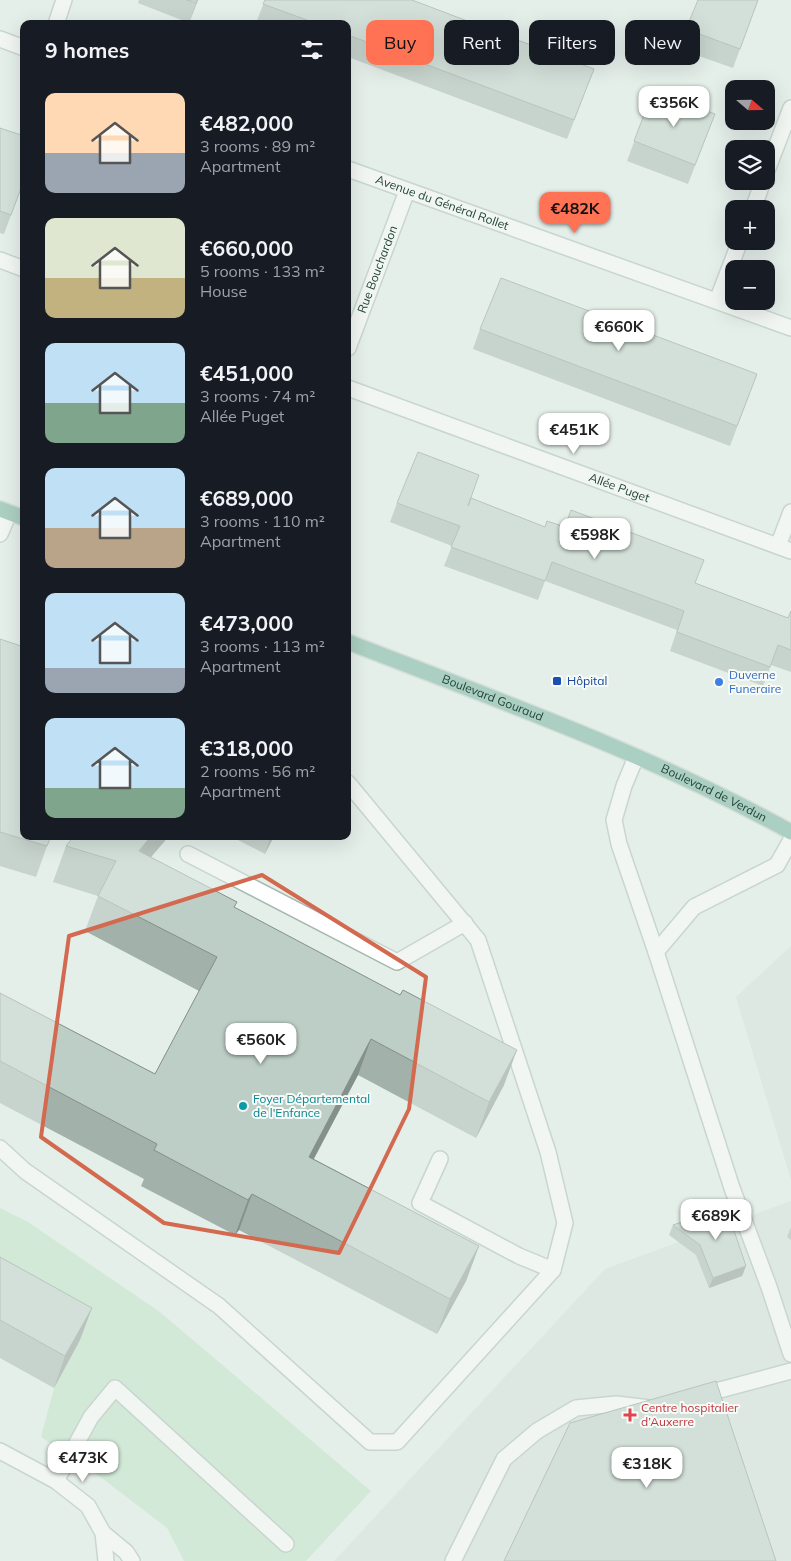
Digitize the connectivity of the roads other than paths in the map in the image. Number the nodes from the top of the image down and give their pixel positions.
1 (64, 0) edge
2 (57, 20) edge
3 (0, 39) edge
4 (20, 46) edge
5 (791, 108) edge
6 (775, 150) edge
7 (351, 169) edge
8 (407, 190) junction
9 (737, 250) edge
10 (0, 260) edge
11 (20, 268) edge
12 (717, 301) junction
13 (791, 328) edge
14 (351, 340) edge
15 (351, 389) edge
16 (5, 511) edge
17 (791, 512) edge
18 (20, 517) edge
19 (0, 534) edge
20 (785, 548) edge
21 (351, 643) edge
22 (636, 757) junction
23 (351, 787) edge
24 (791, 832) edge
25 (791, 840) edge
26 (188, 854) dead end
27 (465, 923) junction
28 (656, 952) junction
29 (0, 1148) edge
30 (440, 1159) dead end
31 (553, 1270) junction
32 (788, 1334) edge
33 (791, 1354) edge
34 (791, 1371) edge
35 (689, 1398) edge
36 (661, 1406) edge
37 (0, 1451) edge
38 (56, 1481) junction
39 (103, 1533) junction
40 (286, 1544) dead end
41 (106, 1561) edge
42 (132, 1561) edge
43 (453, 1561) edge

1 - 2 street
3 - 4 street
5 - 6 street
7 - 8 street, Avenue du Général Rollet
8 - 12 street, Avenue du Général Rollet
8 - 14 street, Rue Bouchardon
9 - 12 street
10 - 11 street
12 - 13 street, Avenue du Général Rollet
15 - 20 street, Allée Puget
16 - 18 main road
16 - 19 street
17 - 20 street, Allée Puget
21 - 22 main road, Boulevard Gouraud
22 - 24 main road, Boulevard de Verdun
22 - 28 street
23 - 27 street
25 - 28 street
26 - 27 street
27 - 31 street
28 - 32 street
29 - 31 street
30 - 31 street
32 - 33 street
34 - 35 street
36 - 43 street
37 - 38 street
38 - 39 street
38 - 40 street
39 - 41 street
39 - 42 street

